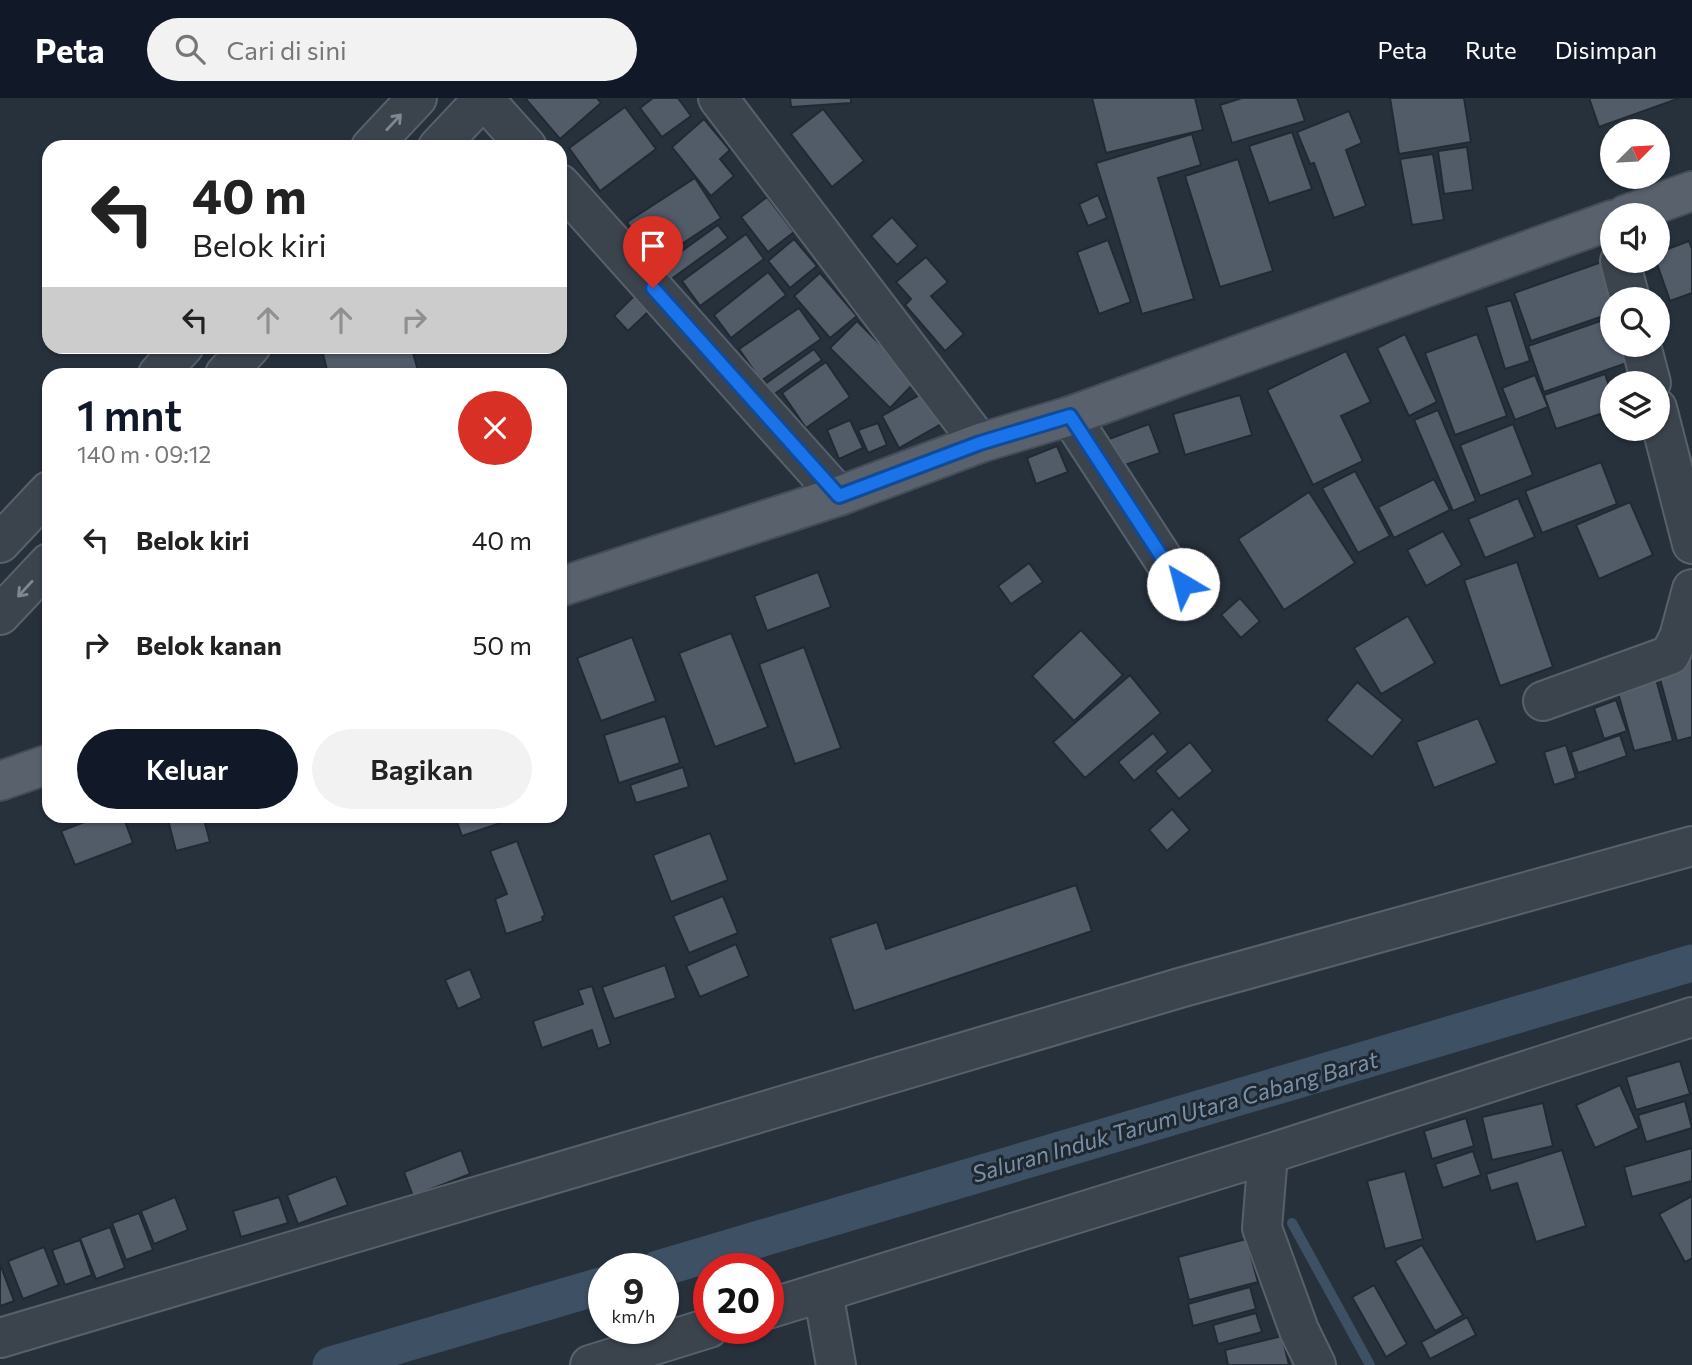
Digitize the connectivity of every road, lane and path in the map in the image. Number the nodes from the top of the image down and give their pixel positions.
1 (416, 98) edge
2 (483, 98) edge
3 (718, 98) edge
4 (377, 140) edge
5 (444, 140) edge
6 (521, 140) edge
7 (1692, 191) edge
8 (567, 192) edge
9 (1661, 203) edge
10 (1600, 226) edge
11 (177, 354) edge
12 (244, 354) edge
13 (164, 368) edge
14 (231, 368) edge
15 (1070, 416) junction
16 (1665, 441) edge
17 (980, 443) junction
18 (839, 496) junction
19 (42, 498) edge
20 (0, 543) edge
21 (1692, 544) edge
22 (42, 570) edge
23 (1183, 584) dead end
24 (567, 585) edge
25 (1692, 589) edge
26 (0, 615) edge
27 (1543, 701) dead end
28 (42, 766) edge
29 (0, 781) edge
30 (1692, 846) edge
31 (1692, 1017) edge
32 (1268, 1154) junction
33 (823, 1292) junction
34 (784, 1304) edge
35 (693, 1333) edge
36 (0, 1338) edge
37 (590, 1365) edge
38 (835, 1365) edge
39 (1316, 1365) edge

4 -> 1 street
2 - 5 street
2 - 6 street
3 - 17 street
7 - 9 main road
8 - 18 street
10 - 15 main road
11 - 13 street
12 - 14 street
15 - 17 main road
15 - 23 street
16 - 21 street
17 - 18 main road
18 - 24 main road
19 - 20 street
22 -> 26 street
25 - 27 street
28 - 29 main road
30 - 36 street
31 - 32 street
32 - 33 street
32 - 39 street
33 - 34 street
33 - 38 street
35 - 37 street

